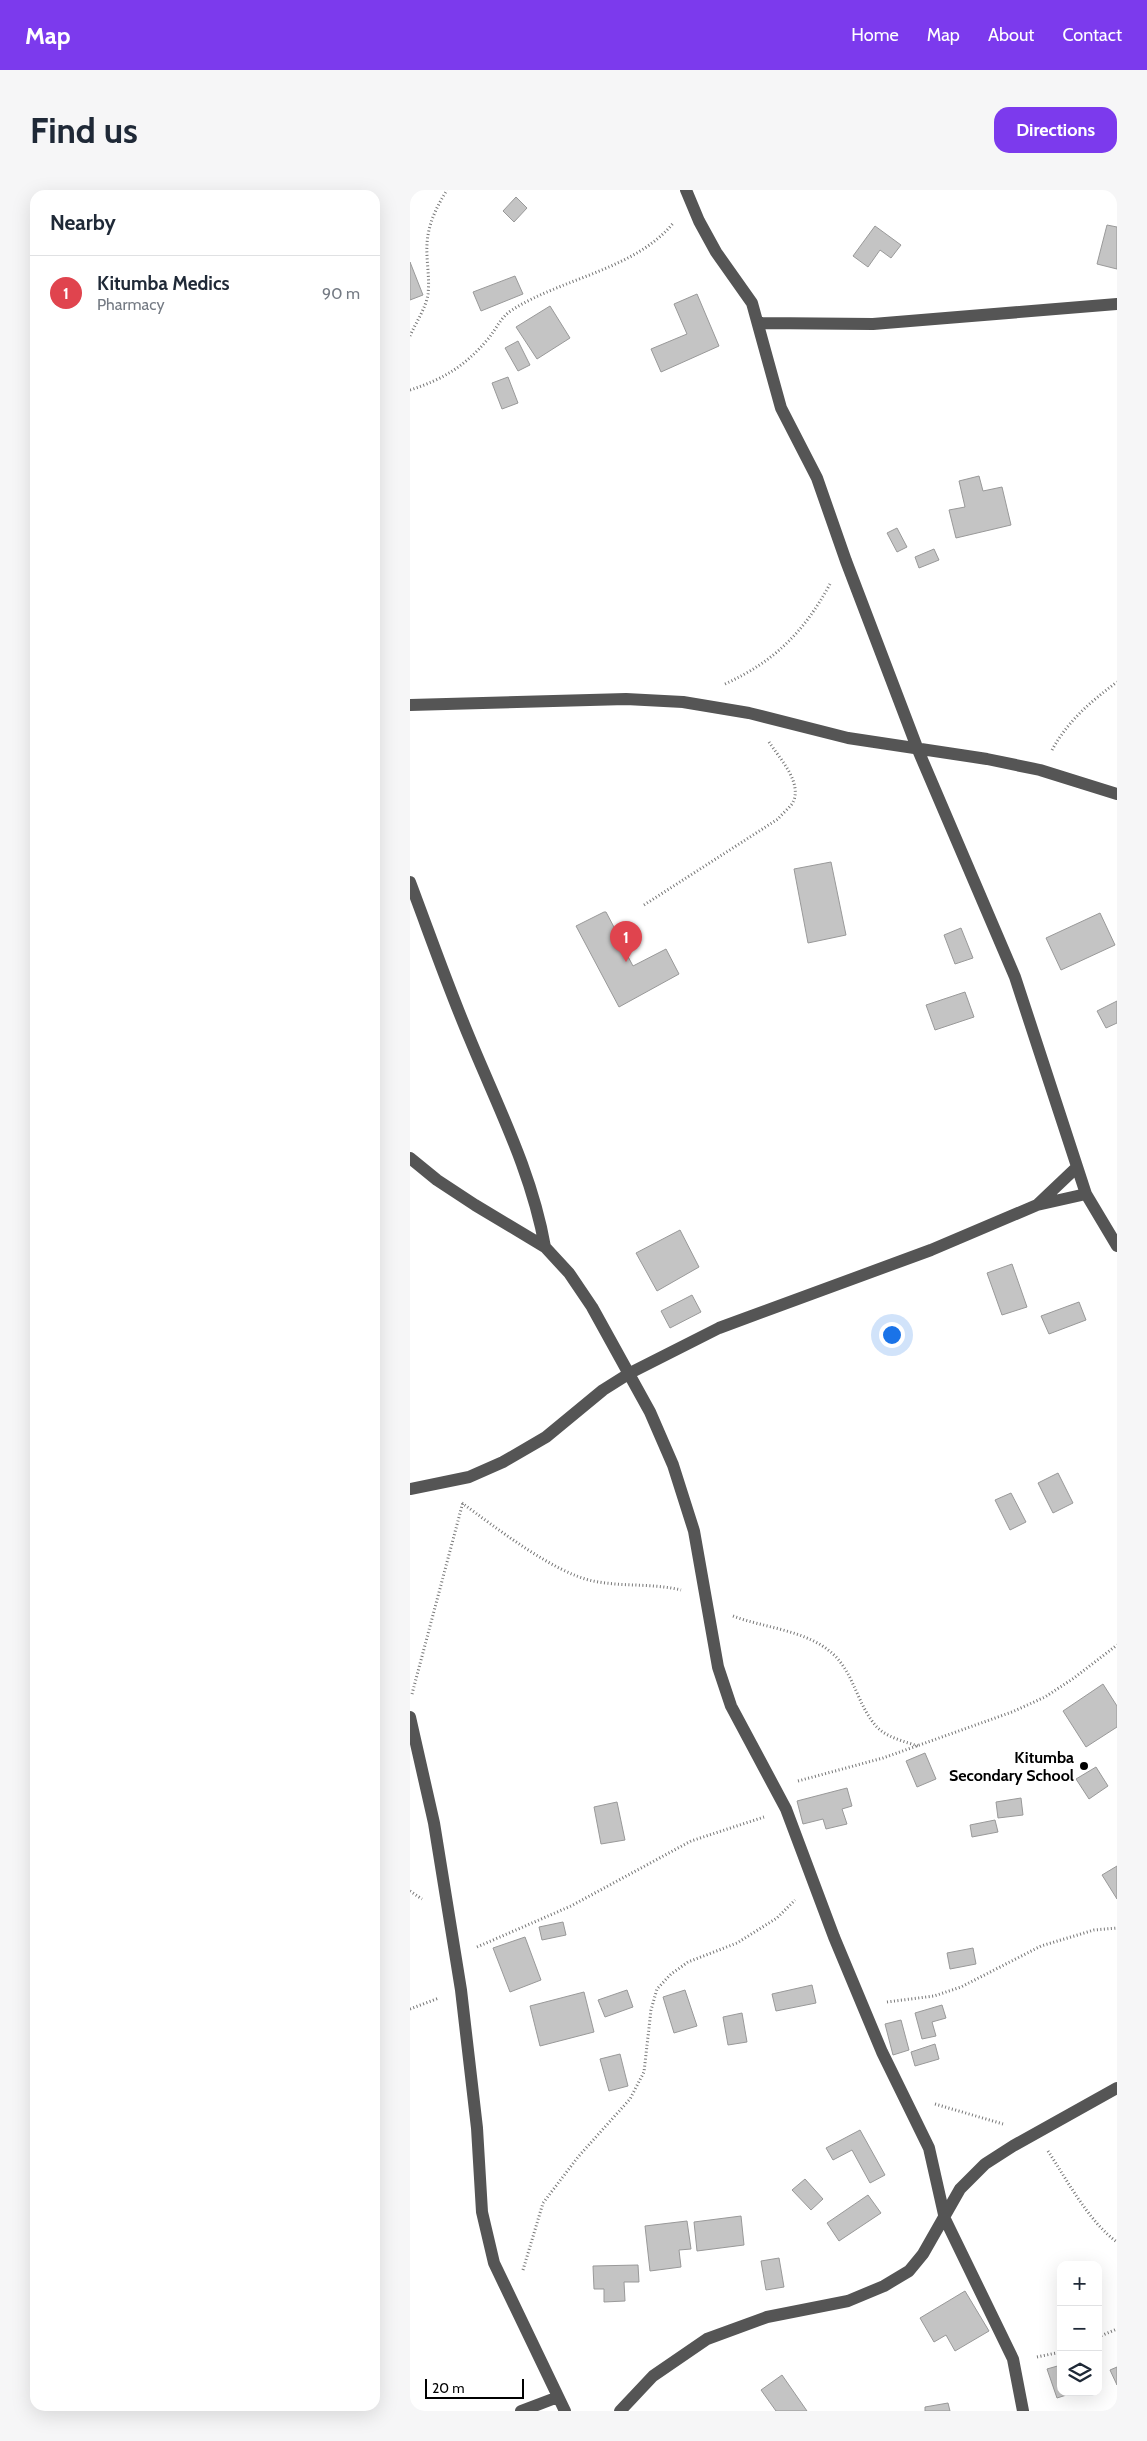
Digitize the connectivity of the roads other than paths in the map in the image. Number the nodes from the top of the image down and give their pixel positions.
1 (688, 196) edge
2 (1117, 304) edge
3 (758, 323) junction
4 (410, 705) edge
5 (918, 750) junction
6 (1117, 794) edge
7 (410, 882) edge
8 (410, 1158) edge
9 (1076, 1168) junction
10 (1086, 1194) junction
11 (1037, 1205) junction
12 (1117, 1246) edge
13 (545, 1247) junction
14 (630, 1373) junction
15 (410, 1489) edge
16 (410, 1718) edge
17 (1117, 2088) edge
18 (945, 2219) junction
19 (558, 2397) junction
20 (521, 2411) edge
21 (565, 2411) edge
22 (620, 2411) edge
23 (1023, 2411) edge

1 - 3 street
2 - 3 street
3 - 5 street
4 - 5 street
5 - 6 street
5 - 9 street
7 - 13 street
8 - 13 street
9 - 10 street
9 - 11 street
10 - 11 street
10 - 12 street
11 - 14 street
13 - 14 street
14 - 15 street
14 - 18 street
16 - 19 street
17 - 18 street
18 - 22 street
18 - 23 street
19 - 20 street
19 - 21 street

